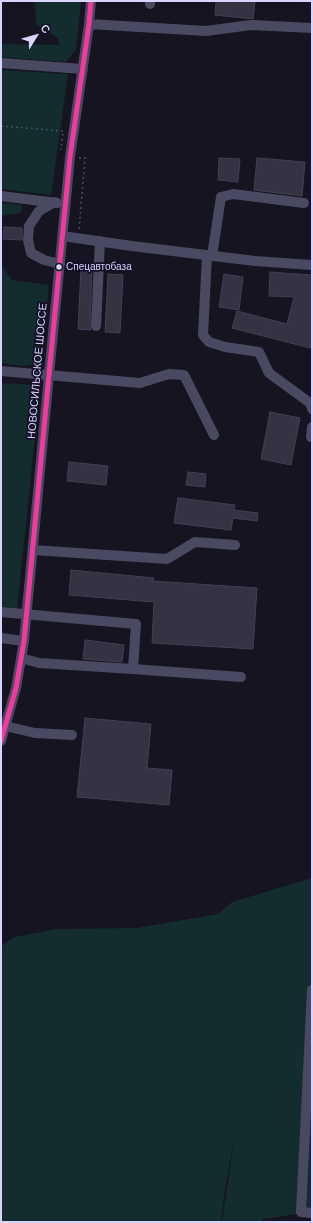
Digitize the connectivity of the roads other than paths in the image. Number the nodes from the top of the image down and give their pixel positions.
1 (91, 1) edge
2 (89, 24) junction
3 (312, 28) edge
4 (1, 63) edge
5 (83, 69) junction
6 (1, 196) edge
7 (55, 202) junction
8 (304, 203) dead end
9 (66, 204) junction
10 (62, 236) junction
11 (100, 242) junction
12 (210, 255) junction
13 (60, 264) junction
14 (312, 265) edge
15 (96, 326) dead end
16 (1, 371) edge
17 (49, 375) junction
18 (312, 409) edge
19 (214, 435) dead end
20 (235, 545) dead end
21 (33, 550) junction
22 (1, 612) edge
23 (27, 614) junction
24 (1, 638) edge
25 (24, 641) junction
26 (21, 658) junction
27 (133, 669) junction
28 (241, 677) dead end
29 (5, 726) junction
30 (72, 735) dead end
31 (1, 741) edge
32 (312, 990) edge
33 (312, 1214) edge

1 - 2 street, НОВОСИЛЬСКОЕ ШОССЕ
2 - 3 street
2 - 5 street, НОВОСИЛЬСКОЕ ШОССЕ
4 - 5 street
5 - 9 street, НОВОСИЛЬСКОЕ ШОССЕ
6 - 7 street
7 - 9 street
7 - 13 street
8 - 12 street
9 - 10 street, НОВОСИЛЬСКОЕ ШОССЕ
10 - 11 street
10 - 13 street, НОВОСИЛЬСКОЕ ШОССЕ
11 - 12 street
11 - 15 street
12 - 14 street
12 - 18 street
13 - 17 street, НОВОСИЛЬСКОЕ ШОССЕ
16 - 17 street
17 - 19 street
17 - 21 street, НОВОСИЛЬСКОЕ ШОССЕ
20 - 21 street
21 - 23 street, НОВОСИЛЬСКОЕ ШОССЕ
22 - 23 street
23 - 25 street, НОВОСИЛЬСКОЕ ШОССЕ
23 - 27 street
24 - 25 street
25 - 26 street, НОВОСИЛЬСКОЕ ШОССЕ
26 - 27 street
26 - 29 street, НОВОСИЛЬСКОЕ ШОССЕ
27 - 28 street
29 - 30 street
29 - 31 street, НОВОСИЛЬСКОЕ ШОССЕ
32 - 33 street

